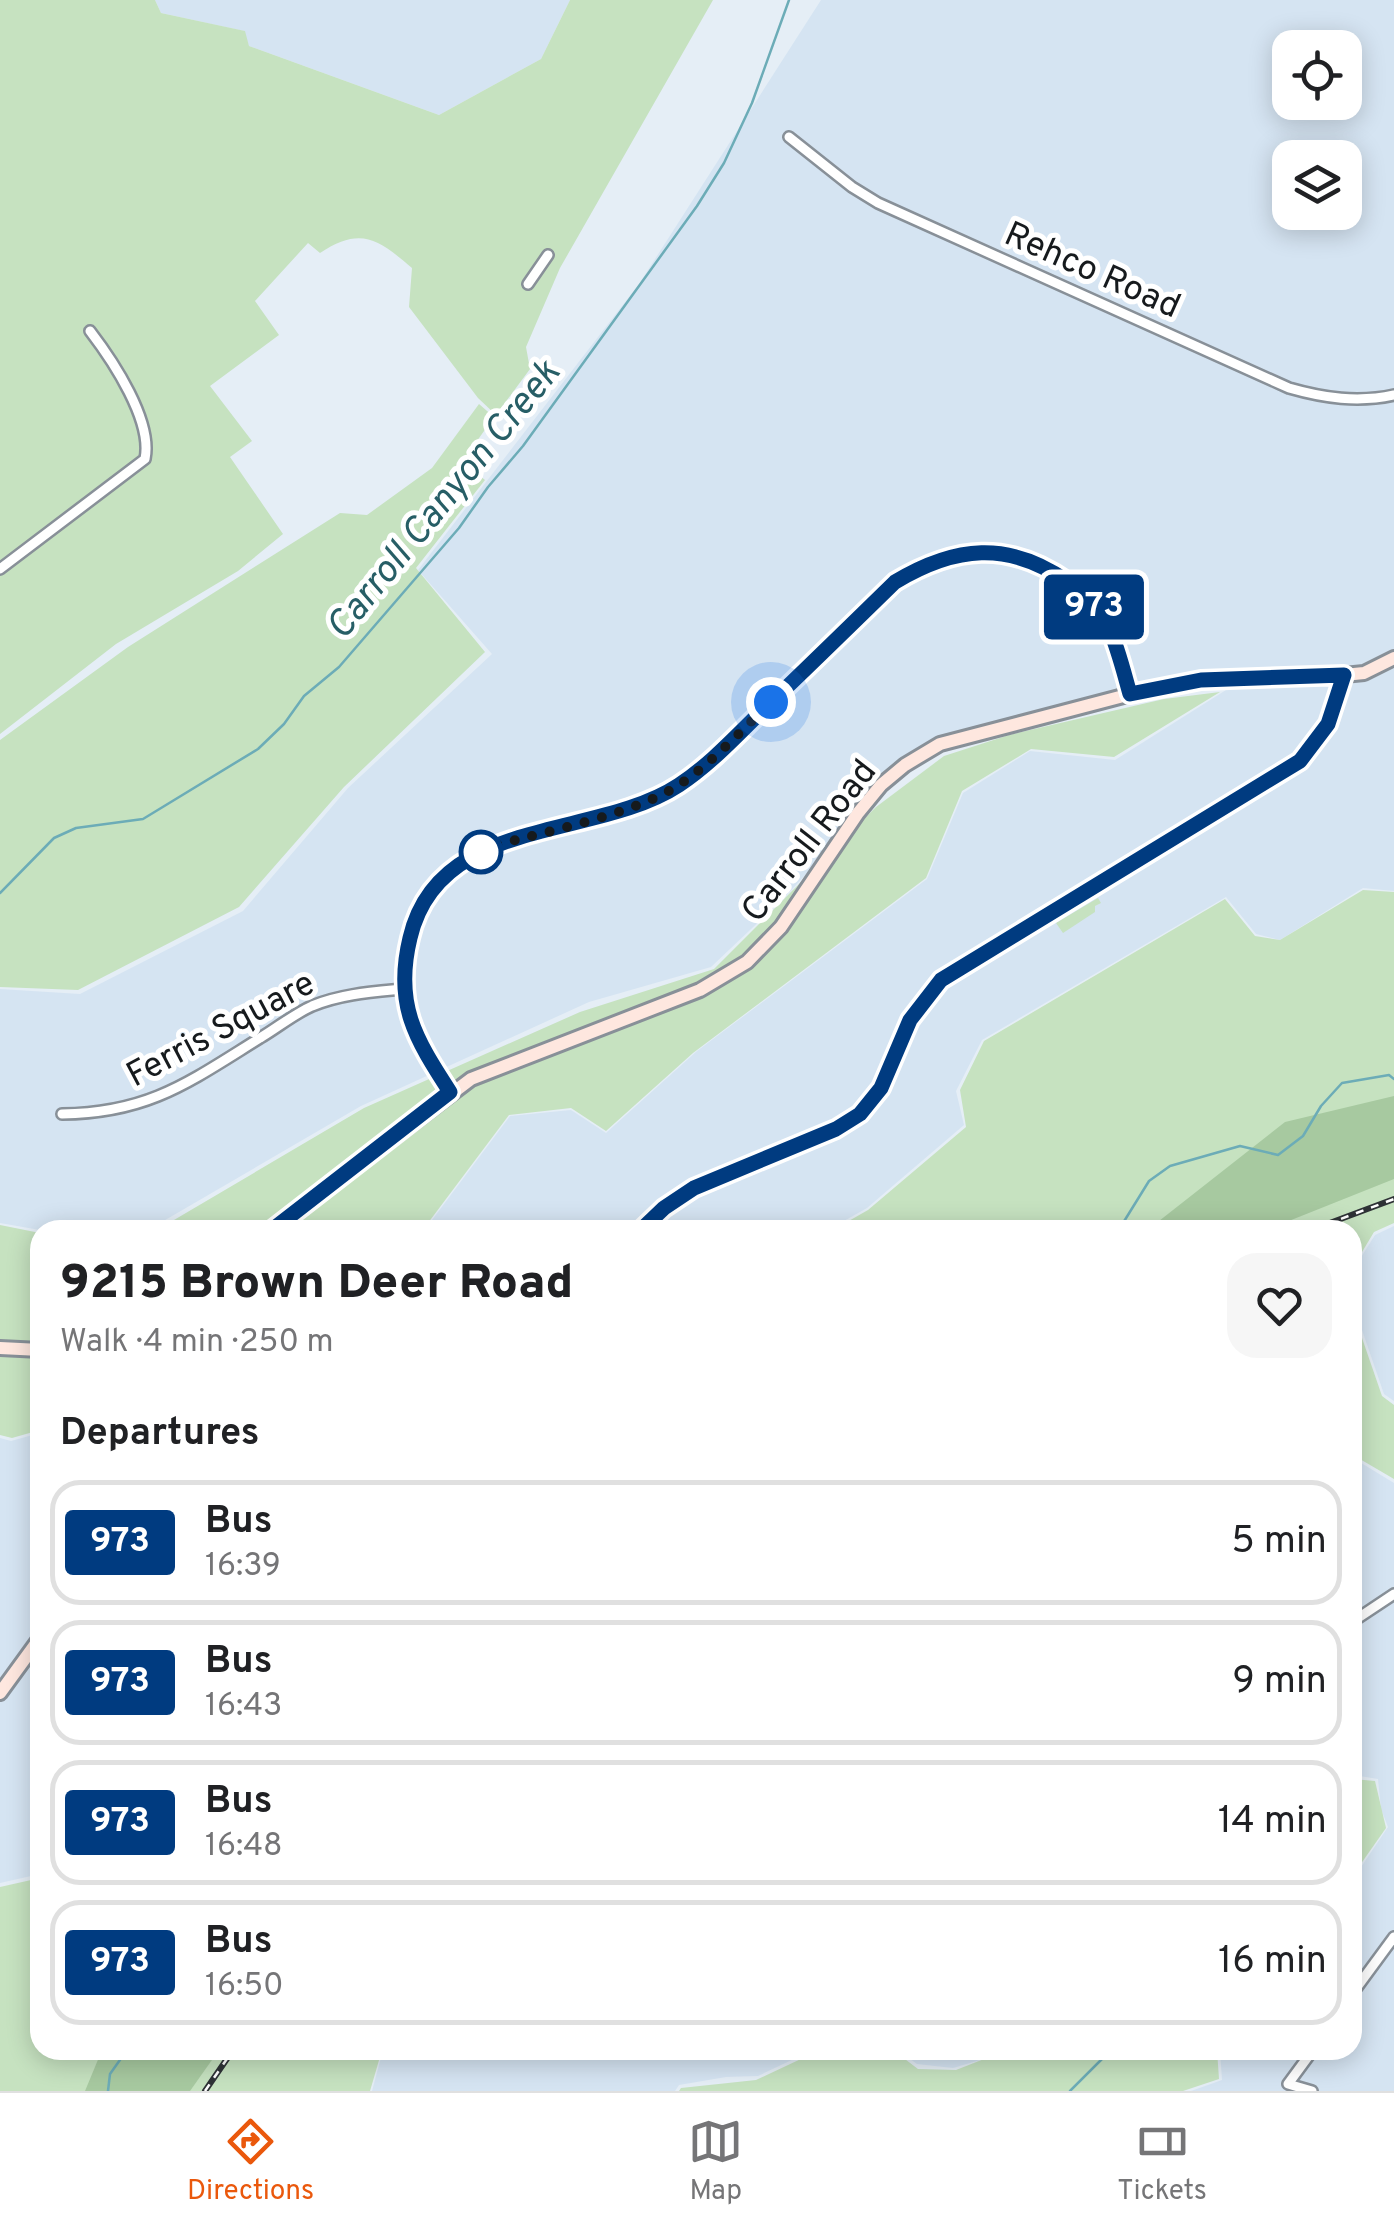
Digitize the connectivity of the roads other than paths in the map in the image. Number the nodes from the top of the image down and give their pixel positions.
1 (789, 138) dead end
2 (548, 255) dead end
3 (528, 284) dead end
4 (90, 332) dead end
5 (1394, 395) edge
6 (0, 569) edge
7 (1394, 658) edge
8 (1344, 675) junction
9 (1130, 694) junction
10 (403, 990) junction
11 (450, 1092) junction
12 (62, 1114) dead end
13 (285, 1220) edge
14 (651, 1220) edge
15 (0, 1348) edge
16 (30, 1350) edge
17 (1394, 1594) edge
18 (1362, 1615) edge
19 (30, 1652) edge
20 (0, 1693) edge
21 (1394, 1937) edge
22 (1362, 1980) edge
23 (1305, 2060) edge
24 (1312, 2091) edge

1 - 5 street, Rehco Road
2 - 3 street
4 - 6 street
7 - 8 main road, Carroll Road
8 - 9 main road, Carroll Road
8 - 14 main road
9 - 10 street
9 - 11 main road, Carroll Road
10 - 11 street
10 - 12 street, Ferris Square
11 - 13 main road, Carroll Road
15 - 16 main road
17 - 18 street
19 - 20 main road
21 - 22 street
23 - 24 street

